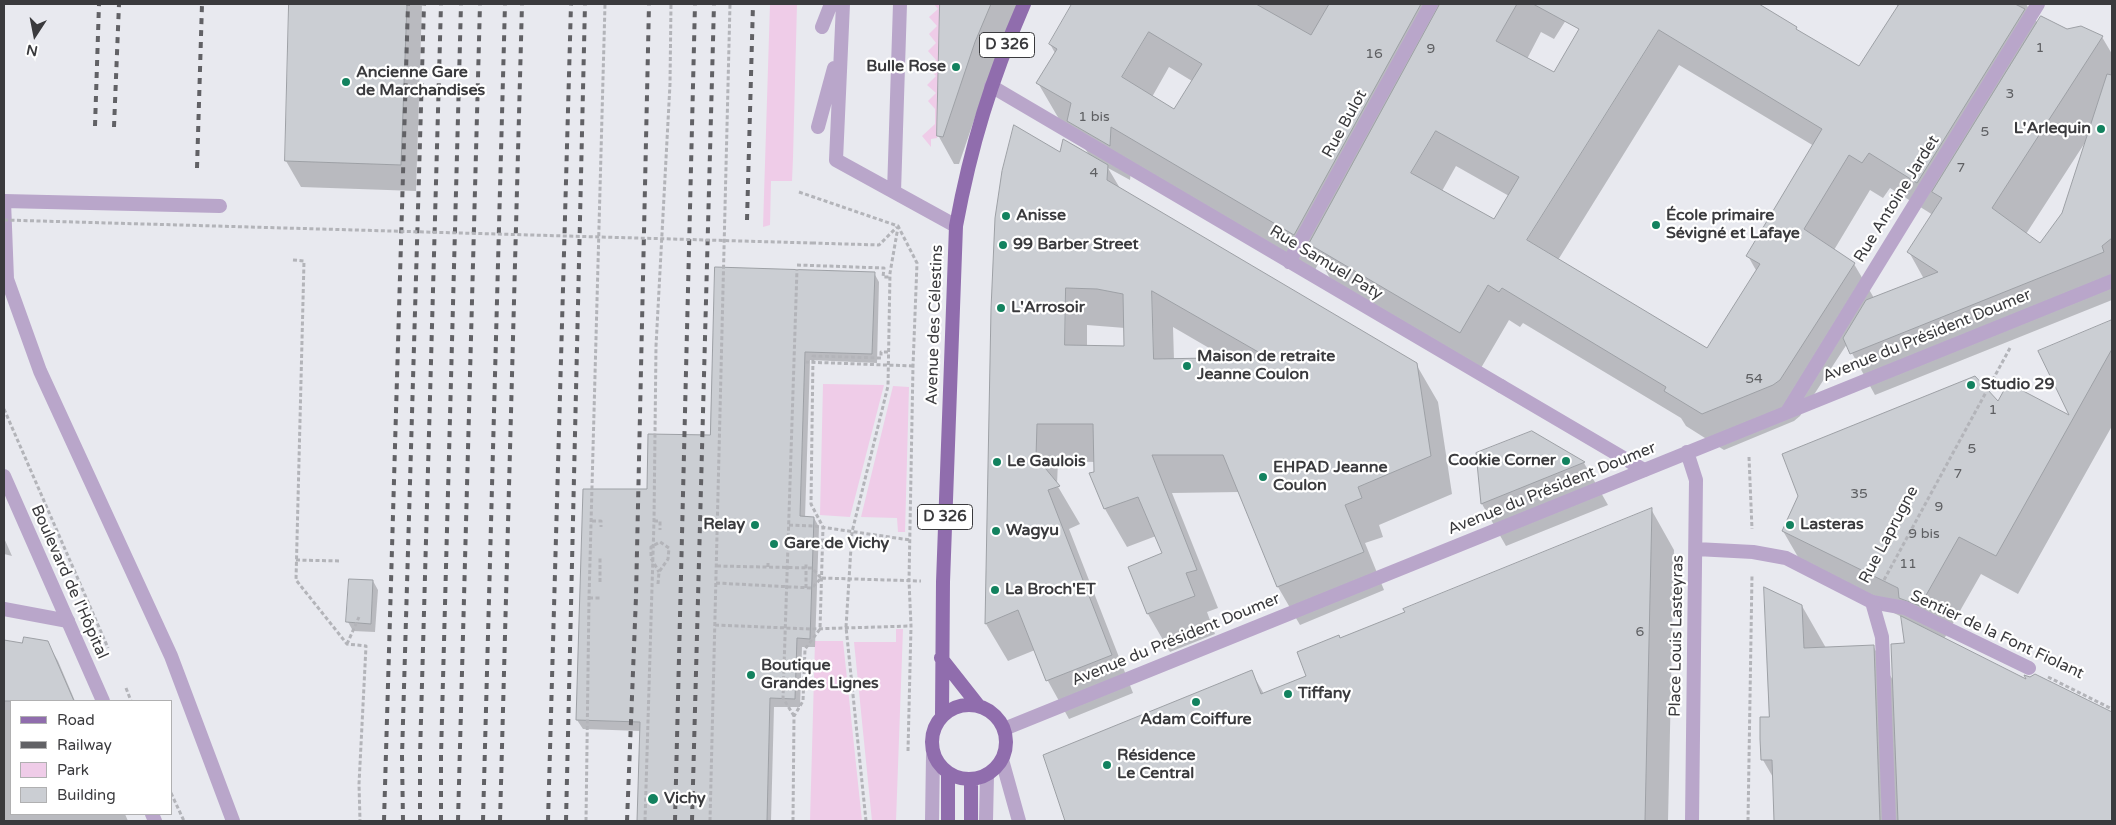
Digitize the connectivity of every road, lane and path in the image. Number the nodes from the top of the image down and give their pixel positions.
1 (605, 4) edge
2 (671, 4) edge
3 (730, 4) edge
4 (830, 4) edge
5 (843, 4) edge
6 (900, 4) edge
7 (1024, 4) edge
8 (1431, 4) edge
9 (2038, 4) edge
10 (822, 28) dead end
11 (841, 45) junction
12 (991, 86) junction
13 (818, 127) dead end
14 (799, 192) dead end
15 (894, 192) junction
16 (220, 206) dead end
17 (4, 220) edge
18 (898, 226) junction
19 (956, 226) junction
20 (293, 260) dead end
21 (1289, 262) junction
22 (890, 277) junction
23 (2112, 281) edge
24 (2024, 316) junction
25 (888, 352) junction
26 (805, 362) dead end
27 (813, 362) junction
28 (888, 365) junction
29 (913, 366) junction
30 (4, 409) edge
31 (1787, 412) junction
32 (1687, 452) junction
33 (1749, 457) dead end
34 (1644, 470) junction
35 (4, 476) edge
36 (592, 521) junction
37 (654, 521) junction
38 (789, 525) junction
39 (601, 527) dead end
40 (823, 527) junction
41 (660, 530) dead end
42 (852, 532) junction
43 (910, 540) junction
44 (1696, 549) junction
45 (1753, 552) junction
46 (600, 556) dead end
47 (296, 560) junction
48 (341, 561) dead end
49 (768, 562) dead end
50 (806, 563) dead end
51 (716, 566) junction
52 (768, 567) junction
53 (788, 567) junction
54 (659, 572) junction
55 (821, 578) junction
56 (849, 579) junction
57 (909, 581) junction
58 (924, 581) dead end
59 (600, 582) dead end
60 (716, 582) junction
61 (658, 584) dead end
62 (787, 587) junction
63 (806, 589) dead end
64 (589, 598) junction
65 (600, 598) dead end
66 (651, 600) junction
67 (658, 600) dead end
68 (1872, 602) junction
69 (4, 609) edge
70 (359, 618) dead end
71 (68, 621) junction
72 (715, 625) junction
73 (911, 626) junction
74 (846, 627) junction
75 (786, 628) junction
76 (820, 629) junction
77 (347, 644) junction
78 (111, 656) dead end
79 (941, 658) junction
80 (2029, 668) joint
81 (123, 683) dead end
82 (102, 700) edge
83 (131, 700) edge
84 (978, 705) junction
85 (2112, 709) edge
86 (942, 715) junction
87 (794, 716) junction
88 (1004, 729) junction
89 (908, 753) dead end
90 (933, 754) junction
91 (1002, 760) junction
92 (948, 773) junction
93 (986, 775) junction
94 (971, 779) junction
95 (172, 795) edge
96 (184, 821) edge
97 (233, 821) edge
98 (360, 821) edge
99 (586, 821) edge
100 (645, 821) edge
101 (710, 821) edge
102 (793, 821) edge
103 (866, 821) edge
104 (932, 821) edge
105 (948, 821) edge
106 (971, 821) edge
107 (986, 821) edge
108 (1019, 821) edge
109 (1692, 821) edge
110 (1748, 821) edge
111 (1889, 821) edge

1 - 36 path
2 - 37 path
3 - 51 path
4 - 10 street
5 - 11 street
6 - 15 street
7 - 12 main road, Avenue des Célestins / D 326
8 - 21 street, Rue Bulot
9 - 31 street, Rue Antoine Jardet
11 - 13 street
11 - 15 street
12 - 19 main road, Avenue des Célestins / D 326
12 - 21 street, Rue Samuel Paty
14 - 18 path
15 - 19 street
16 - 97 street
17 - 18 path, bridge
18 - 22 path
18 - 29 path
19 - 79 main road, Avenue des Célestins / D 326
20 - 47 path
21 - 34 street, Rue Samuel Paty
22 - 25 path
22 - 38 path
23 - 24 street, Avenue du Président Doumer
24 - 31 street, Avenue du Président Doumer
24 - 68 path, Rue Laprugne
25 - 27 path
25 - 28 path
26 - 27 path
27 - 28 path
27 - 40 path
28 - 29 path
28 - 42 path
29 - 43 path
30 - 78 path
31 - 32 street, Avenue du Président Doumer
32 - 34 street, Avenue du Président Doumer
32 - 44 street, Place Louis Lasteyras
33 - 45 path
34 - 88 street, Avenue du Président Doumer
35 - 71 street, Boulevard de l'Hôpital
36 - 39 path
36 - 64 path
37 - 41 path
37 - 66 path
38 - 40 path
38 - 53 path
40 - 42 path
40 - 55 path
42 - 43 path
42 - 56 path
43 - 57 path
44 - 45 street, Sentier de la Font Fiolant
44 - 109 street, Place Louis Lasteyras
45 - 68 street, Sentier de la Font Fiolant
45 - 110 path
46 - 59 path
47 - 48 path
47 - 77 path
49 - 52 path
50 - 63 path
51 - 52 path
51 - 60 path
52 - 53 path
53 - 55 path
53 - 62 path
54 - 54 path
54 - 61 path
55 - 56 path
55 - 62 path
55 - 76 path
56 - 57 path
56 - 74 path
57 - 58 path
57 - 73 path
60 - 62 path
60 - 72 path
62 - 75 path
64 - 65 path
64 - 99 path
66 - 67 path
66 - 100 path
68 - 80 street, Sentier de la Font Fiolant
68 - 111 street, Rue Laprugne
69 - 71 street
70 - 77 path
71 - 82 street, Boulevard de l'Hôpital
72 - 75 path
72 - 101 path
73 - 74 path
73 - 89 path
74 - 76 path
74 - 103 path
75 - 76 path
75 - 87 path
76 - 87 path
77 - 98 path
79 - 84 main road
79 - 86 main road, Avenue des Célestins / D 326
80 - 85 path, Sentier de la Font Fiolant
81 - 83 path
84 - 86 main road
84 - 88 main road
86 - 90 main road
87 - 102 path
88 - 91 main road
90 - 92 main road
90 - 104 street
91 - 93 main road
91 - 108 street
92 - 94 main road
92 - 105 main road
93 - 94 main road
93 - 107 street
94 - 106 main road
95 - 96 path

